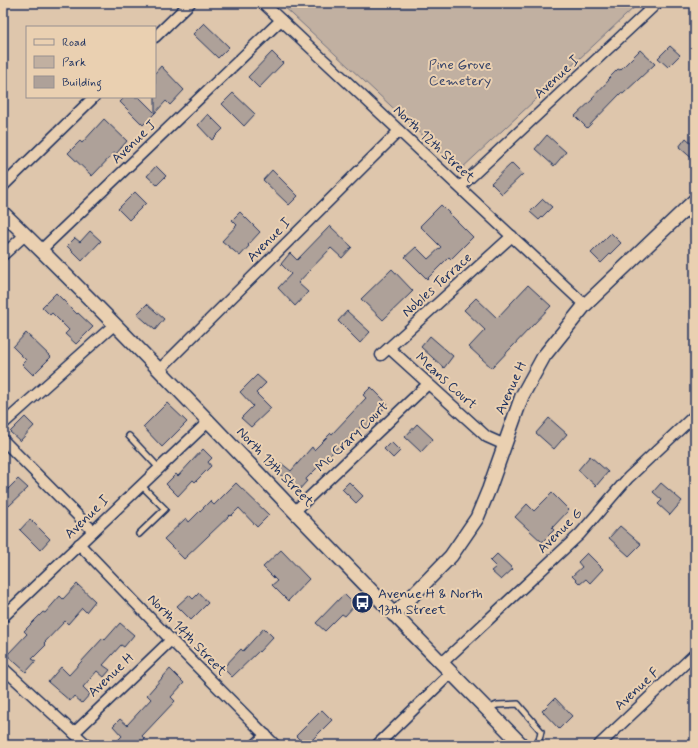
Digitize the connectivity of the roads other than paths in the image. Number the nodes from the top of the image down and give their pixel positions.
1 (190, 3) edge
2 (263, 3) edge
3 (656, 3) edge
4 (281, 20) junction
5 (156, 36) edge
6 (93, 98) edge
7 (399, 131) junction
8 (3, 186) edge
9 (460, 187) junction
10 (695, 200) edge
11 (3, 213) edge
12 (25, 234) junction
13 (512, 236) junction
14 (41, 250) junction
15 (3, 255) edge
16 (585, 305) junction
17 (115, 324) junction
18 (389, 348) junction
19 (381, 355) dead end
20 (159, 370) junction
21 (428, 384) junction
22 (695, 415) edge
23 (209, 421) junction
24 (3, 424) edge
25 (129, 436) dead end
26 (3, 440) edge
27 (505, 445) junction
28 (159, 468) junction
29 (141, 485) junction
30 (294, 511) junction
31 (93, 531) junction
32 (139, 534) dead end
33 (79, 544) junction
34 (394, 614) junction
35 (3, 617) edge
36 (171, 640) junction
37 (695, 654) edge
38 (442, 663) junction
39 (3, 668) edge
40 (451, 673) junction
41 (487, 710) junction
42 (74, 733) junction
43 (266, 735) junction
44 (87, 745) edge
45 (255, 745) edge
46 (275, 745) edge
47 (377, 745) edge
48 (522, 745) edge
49 (538, 745) edge
50 (599, 745) edge

1 - 5 street
2 - 4 street, North 12th Street
3 - 9 street, Avenue I
4 - 7 street, North 12th Street
4 - 14 street, Avenue J
6 - 8 street
7 - 9 street, North 12th Street
7 - 20 street, Avenue I
9 - 13 street, North 12th Street
10 - 16 street, Avenue H
11 - 12 street, North 13th Street
12 - 14 street, North 13th Street
12 - 15 street
13 - 16 street, North 12th Street
13 - 18 street, Nobles Terrace
14 - 17 street, North 13th Street
16 - 27 street, Avenue H
17 - 20 street, North 13th Street
17 - 24 street
18 - 19 street, Nobles Terrace
18 - 21 street, Means Court
20 - 23 street, North 13th Street
21 - 27 street, Means Court
21 - 30 street, Mc Crary Court
22 - 38 street, Avenue G
23 - 28 street, Avenue I
23 - 30 street, North 13th Street
25 - 28 lane
26 - 31 street
27 - 34 street, Avenue H
28 - 29 street, Avenue I
29 - 31 street, Avenue I
29 - 32 lane
30 - 34 street, North 13th Street
31 - 33 street, Avenue I
33 - 35 street, Avenue I
33 - 36 street, North 14th Street
34 - 38 street, North 13th Street
36 - 42 street, Avenue H
36 - 43 street, North 14th Street
37 - 50 street, Avenue F
38 - 40 street, North 13th Street
39 - 42 street
40 - 41 street, North 13th Street
40 - 47 street
41 - 48 street, North 13th Street
41 - 49 lane
42 - 44 street
43 - 45 street
43 - 46 street, North 14th Street

